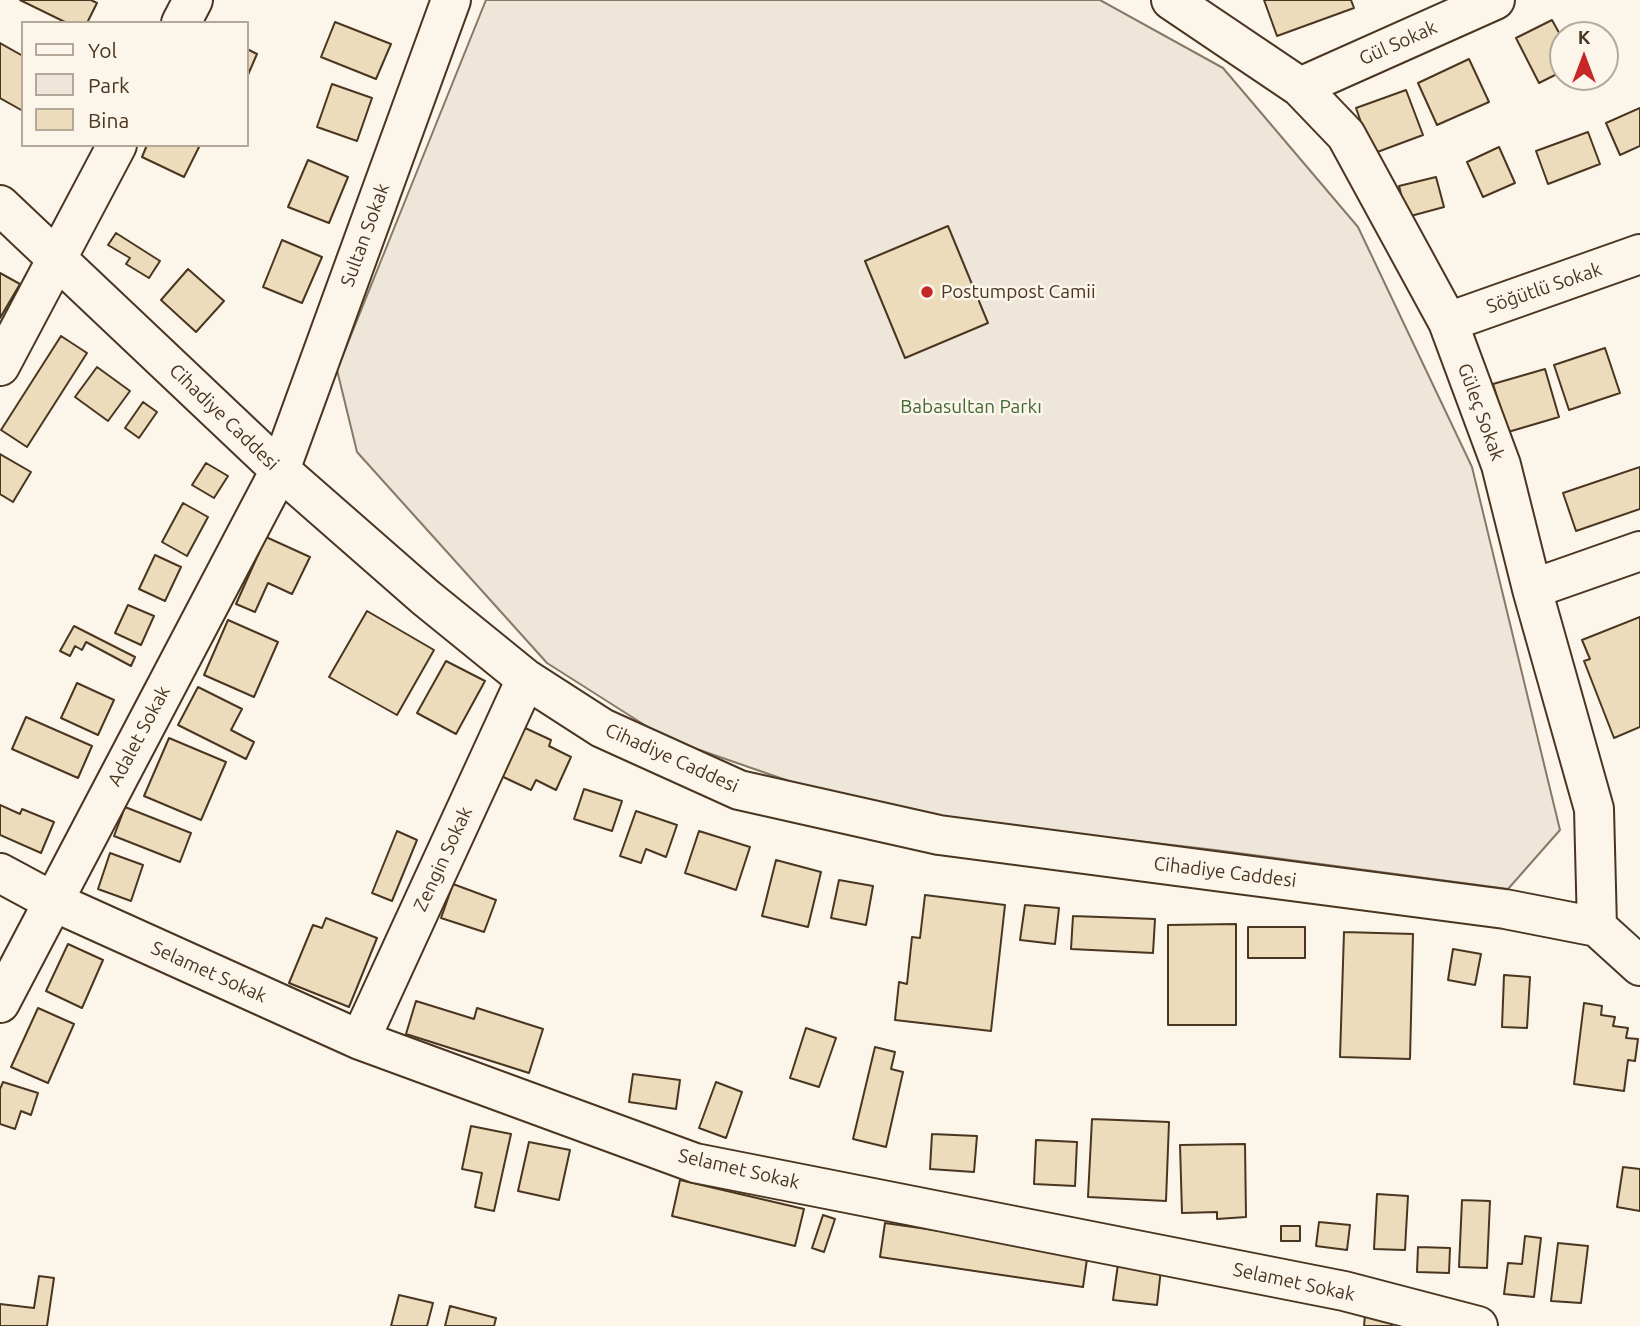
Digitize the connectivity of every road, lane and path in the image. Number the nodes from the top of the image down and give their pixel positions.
1 (193, 0) edge
2 (451, 0) edge
3 (1171, 0) edge
4 (1495, 0) edge
5 (182, 21) edge
6 (1300, 86) junction
7 (116, 147) edge
8 (0, 205) edge
9 (1640, 254) edge
10 (58, 258) junction
11 (1448, 322) junction
12 (0, 366) edge
13 (280, 470) junction
14 (1640, 551) edge
15 (1532, 589) junction
16 (526, 679) junction
17 (0, 873) edge
18 (52, 901) junction
19 (1597, 927) junction
20 (1640, 966) edge
21 (0, 1003) edge
22 (360, 1040) junction
23 (1478, 1326) edge

1 - 5 street
2 - 13 street, Sultan Sokak
3 - 6 street, Güleç Sokak
4 - 6 street, Gül Sokak
6 - 11 street, Güleç Sokak
7 - 10 street
8 - 10 street, Cihadiye Caddesi
9 - 11 street, Söğütlü Sokak
10 - 12 street
10 - 13 street, Cihadiye Caddesi
11 - 15 street, Güleç Sokak
13 - 16 street, Cihadiye Caddesi
13 - 18 street, Adalet Sokak
14 - 15 street
15 - 19 street, Güleç Sokak
16 - 19 street, Cihadiye Caddesi
16 - 22 street, Zengin Sokak
17 - 18 street, Selamet Sokak
18 - 21 street, Adalet Sokak
18 - 22 street, Selamet Sokak
19 - 20 street
22 - 23 street, Selamet Sokak

